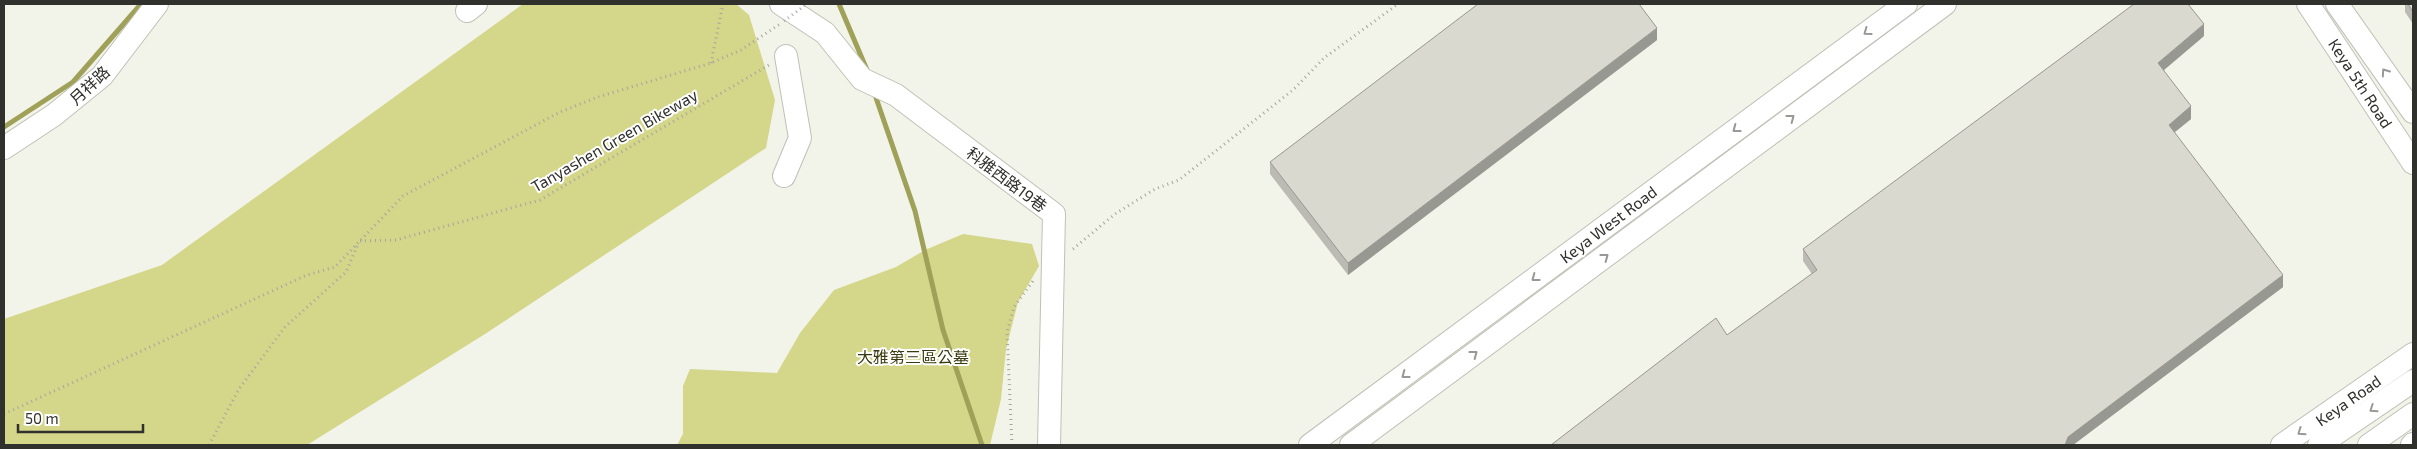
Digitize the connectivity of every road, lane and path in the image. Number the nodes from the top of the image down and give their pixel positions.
1 (157, 4) edge
2 (723, 4) edge
3 (807, 4) edge
4 (1398, 4) edge
5 (1906, 4) edge
6 (1945, 4) edge
7 (2308, 4) edge
8 (2337, 4) edge
9 (782, 12) edge
10 (786, 56) joint
11 (711, 63) junction
12 (2413, 112) edge
13 (4, 148) edge
14 (2413, 163) edge
15 (784, 176) dead end
16 (360, 241) junction
17 (1052, 262) junction
18 (2413, 354) edge
19 (2413, 381) edge
20 (4, 414) edge
21 (2413, 414) edge
22 (209, 445) edge
23 (1012, 445) edge
24 (1048, 445) edge
25 (1310, 445) edge
26 (1351, 445) edge
27 (2282, 445) edge
28 (2319, 445) edge
29 (2369, 445) edge

1 - 13 street, 月祥路
2 - 11 path
3 - 9 path, bridge
4 - 17 path
5 -> 25 street, Keya West Road
26 -> 6 street, Keya West Road
7 - 14 street, Keya 5th Road
12 -> 8 street, Keya 5th Road
9 - 11 path
9 - 17 street, 科雅西路19巷
10 - 15 street
10 - 16 path, Tanyashen Green Bikeway
11 - 16 path
16 - 20 path
16 - 22 path
17 - 23 path
17 - 24 street, 科雅西路19巷
18 -> 27 street, Keya Road
19 -> 28 street, Keya Road
21 - 29 street

